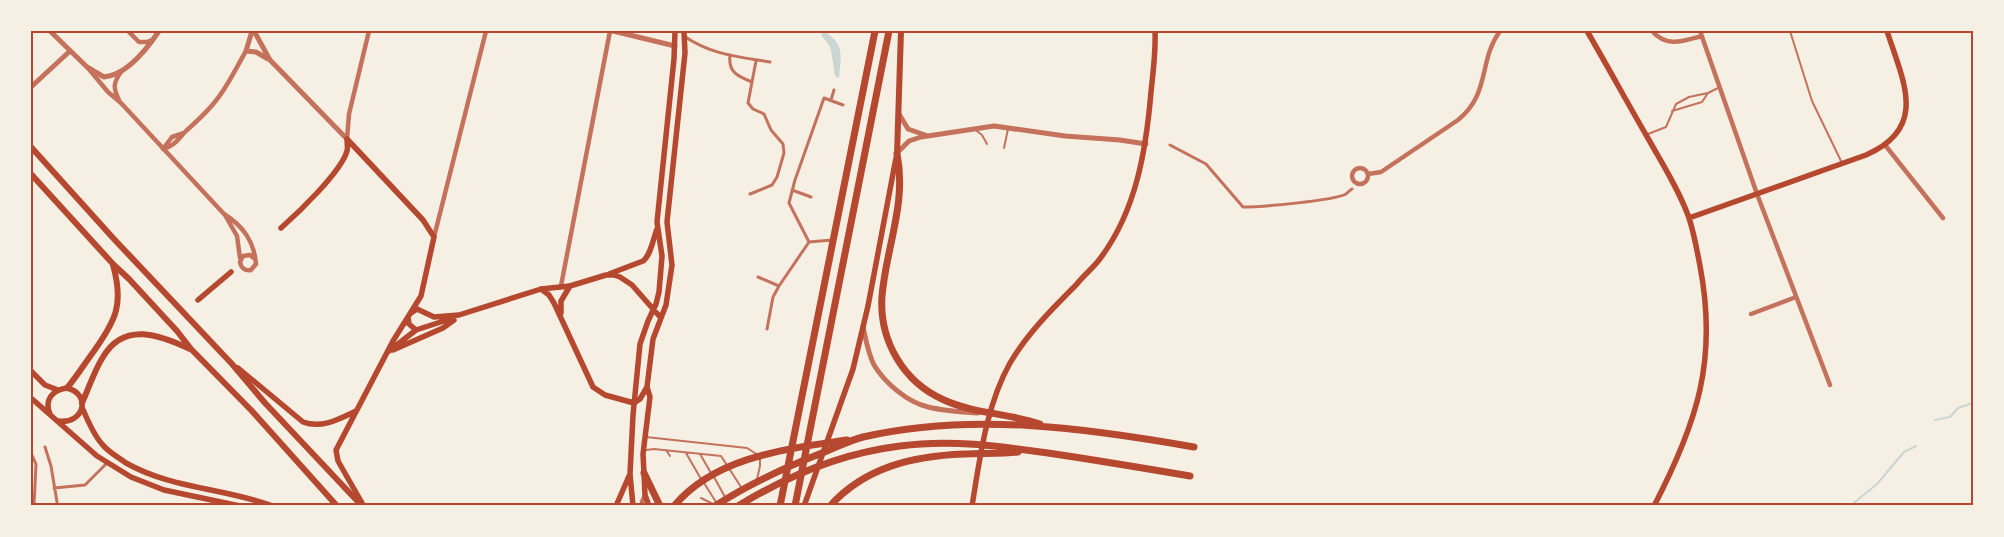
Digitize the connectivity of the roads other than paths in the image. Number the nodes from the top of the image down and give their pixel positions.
1 (50, 31) edge
2 (128, 31) edge
3 (159, 31) edge
4 (253, 31) edge
5 (369, 31) edge
6 (486, 31) edge
7 (612, 31) edge
8 (675, 31) edge
9 (869, 31) edge
10 (875, 31) edge
11 (889, 31) edge
12 (901, 31) edge
13 (1155, 31) edge
14 (1500, 31) edge
15 (1587, 31) edge
16 (1652, 31) edge
17 (1790, 31) edge
18 (1887, 31) edge
19 (684, 34) edge
20 (1701, 34) edge
21 (155, 38) junction
22 (872, 44) junction
23 (675, 46) junction
24 (70, 50) junction
25 (246, 50) junction
26 (730, 55) junction
27 (270, 60) junction
28 (756, 61) junction
29 (770, 62) dead end
30 (87, 67) junction
31 (121, 72) junction
32 (752, 82) junction
33 (31, 87) edge
34 (1720, 87) junction
35 (834, 90) dead end
36 (1708, 93) junction
37 (831, 100) junction
38 (121, 103) junction
39 (843, 105) dead end
40 (1672, 112) junction
41 (899, 114) junction
42 (1009, 127) junction
43 (970, 129) junction
44 (928, 135) junction
45 (1645, 135) junction
46 (347, 139) junction
47 (987, 144) dead end
48 (1146, 144) junction
49 (1170, 145) dead end
50 (1885, 145) junction
51 (31, 147) edge
52 (1004, 148) dead end
53 (163, 150) junction
54 (897, 153) junction
55 (1842, 164) junction
56 (31, 174) edge
57 (1368, 174) dead end
58 (1352, 189) dead end
59 (792, 190) junction
60 (750, 194) dead end
61 (1758, 194) junction
62 (811, 197) dead end
63 (224, 214) junction
64 (1689, 218) junction
65 (1943, 218) dead end
66 (281, 228) dead end
67 (657, 229) junction
68 (434, 237) junction
69 (832, 240) junction
70 (809, 242) junction
71 (255, 259) junction
72 (240, 260) junction
73 (112, 264) junction
74 (231, 272) dead end
75 (606, 275) junction
76 (758, 277) dead end
77 (561, 286) junction
78 (570, 286) junction
79 (779, 286) junction
80 (541, 289) junction
81 (421, 296) junction
82 (1796, 297) junction
83 (198, 300) dead end
84 (654, 310) junction
85 (425, 313) junction
86 (1751, 314) dead end
87 (410, 315) junction
88 (459, 315) junction
89 (661, 318) junction
90 (563, 320) junction
91 (425, 327) junction
92 (863, 327) junction
93 (416, 330) junction
94 (767, 330) dead end
95 (191, 349) junction
96 (387, 353) junction
97 (232, 364) junction
98 (31, 372) edge
99 (1830, 385) dead end
100 (66, 388) junction
101 (647, 388) junction
102 (58, 390) junction
103 (31, 398) edge
104 (634, 403) junction
105 (82, 405) junction
106 (356, 411) junction
107 (50, 414) junction
108 (990, 416) junction
109 (58, 421) junction
110 (1044, 425) junction
111 (646, 436) junction
112 (862, 438) junction
113 (45, 447) dead end
114 (1194, 447) dead end
115 (644, 450) junction
116 (666, 450) junction
117 (1002, 451) junction
118 (685, 452) junction
119 (31, 453) edge
120 (700, 454) junction
121 (670, 456) dead end
122 (107, 463) junction
123 (644, 473) junction
124 (630, 474) junction
125 (1190, 476) dead end
126 (54, 488) junction
127 (755, 488) dead end
128 (746, 493) dead end
129 (754, 493) dead end
130 (645, 495) junction
131 (750, 495) dead end
132 (781, 496) junction
133 (701, 498) dead end
134 (727, 501) dead end
135 (57, 502) dead end
136 (34, 506) edge
137 (240, 506) edge
138 (273, 506) edge
139 (337, 506) edge
140 (362, 506) edge
141 (616, 506) edge
142 (633, 506) edge
143 (642, 506) edge
144 (649, 506) edge
145 (660, 506) edge
146 (674, 506) edge
147 (717, 506) edge
148 (738, 506) edge
149 (774, 506) edge
150 (780, 506) edge
151 (794, 506) edge
152 (804, 506) edge
153 (830, 506) edge
154 (972, 506) edge
155 (1654, 506) edge

1 - 24 street
2 - 21 street
3 - 21 street
4 - 25 street
4 - 27 street
5 - 46 street
6 - 68 street
7 - 23 street
7 - 77 street
8 - 23 main road
9 - 22 highway
10 - 22 highway
11 - 151 highway
12 - 41 main road
13 - 48 main road
14 - 57 street
15 - 45 main road
16 - 20 street
17 - 55 lane
18 - 50 main road
19 - 23 main road
19 - 26 street
19 - 89 main road
20 - 34 street
21 - 31 street
22 - 69 highway
23 - 67 main road
24 - 30 street
24 - 33 street
25 - 27 street
25 - 53 street
26 - 28 street
26 - 32 street
27 - 46 street
28 - 29 street
28 - 32 street
30 - 31 street
30 - 38 street
31 - 38 street
32 - 60 street
34 - 36 lane
34 - 61 street
35 - 37 street
36 - 40 lane
36 - 40 lane
37 - 39 street
37 - 59 street
38 - 53 street
40 - 45 lane
41 - 44 street
41 - 54 main road
42 - 43 street
42 - 48 street
42 - 52 lane
43 - 44 street
43 - 47 lane
44 - 54 street
45 - 64 main road
46 - 66 main road
46 - 68 main road
48 - 108 main road
49 - 58 street
50 - 55 main road
50 - 65 street
51 - 97 main road
53 - 63 street
54 - 92 main road
54 - 110 highway
55 - 61 main road
56 - 73 main road
59 - 62 street
59 - 70 street
61 - 64 main road
61 - 82 street
63 - 71 street
63 - 72 street
64 - 155 main road
67 - 75 main road
67 - 84 main road
68 - 81 main road
69 - 70 street
69 - 132 highway
70 - 79 street
71 - 72 street
71 - 72 street
73 - 95 main road
73 - 100 main road
74 - 83 main road
75 - 78 main road
75 - 84 main road
76 - 79 street
77 - 78 main road
77 - 80 main road
78 - 90 main road
79 - 94 street
80 - 88 main road
80 - 90 main road
81 - 85 main road
81 - 87 main road
82 - 86 street
82 - 99 street
84 - 89 main road
84 - 104 main road
85 - 87 main road
85 - 88 main road
85 - 91 main road
87 - 93 main road
87 - 96 main road
88 - 91 main road
88 - 96 main road
89 - 101 main road
90 - 104 main road
91 - 93 main road
92 - 108 street
92 - 152 main road
93 - 96 main road
95 - 105 main road
95 - 139 main road
96 - 106 main road
97 - 106 main road
97 - 140 main road
98 - 102 main road
100 - 102 main road
100 - 105 main road
101 - 104 main road
101 - 111 main road
102 - 107 main road
103 - 107 main road
104 - 124 main road
105 - 109 main road
105 - 138 main road
106 - 140 main road
107 - 109 main road
108 - 154 main road
109 - 122 main road
110 - 112 highway
110 - 114 highway
111 - 115 main road
111 - 127 lane
112 - 146 highway
112 - 147 highway
113 - 126 street
115 - 116 lane
115 - 123 main road
116 - 118 lane
116 - 121 lane
117 - 125 highway
117 - 148 highway
117 - 153 highway
118 - 120 lane
118 - 147 lane
119 - 136 street
120 - 128 lane
120 - 134 lane
122 - 126 street
122 - 137 main road
123 - 130 main road
123 - 145 highway
124 - 141 main road
124 - 142 main road
126 - 135 street
129 - 131 lane
130 - 143 street
130 - 144 main road
132 - 149 highway
132 - 150 highway
133 - 147 lane

